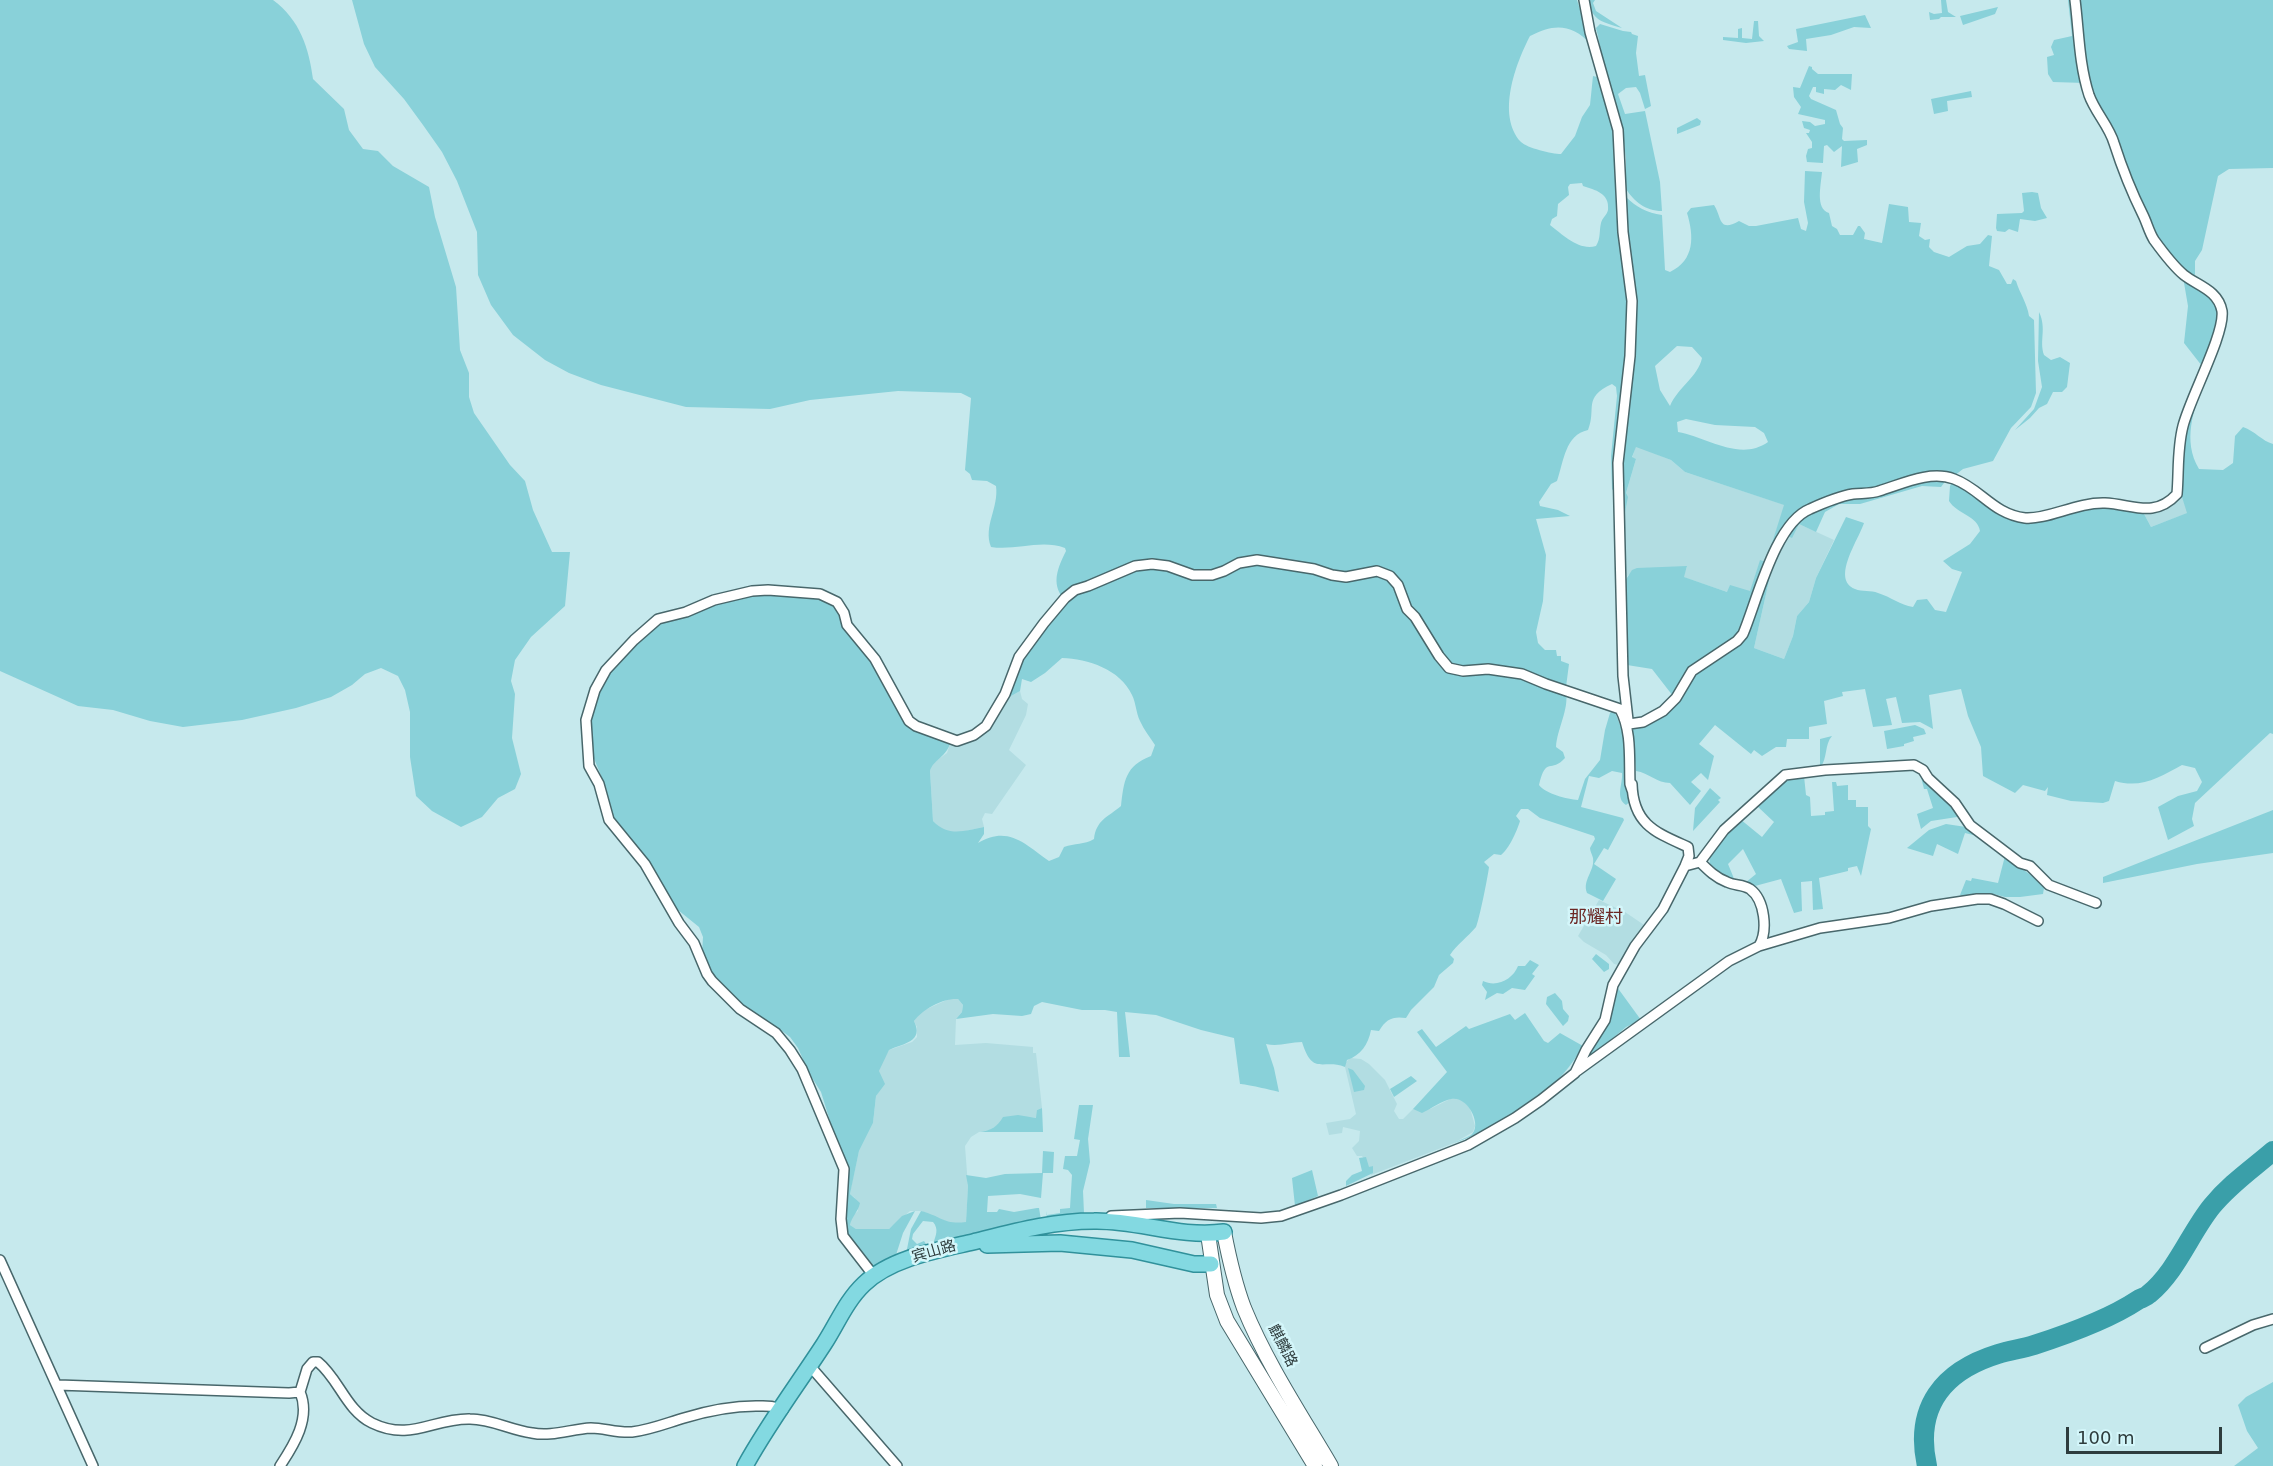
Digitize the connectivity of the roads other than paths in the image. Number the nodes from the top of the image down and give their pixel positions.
1 (1584, 0) edge
2 (2075, 0) edge
3 (1629, 724) junction
4 (1632, 790) junction
5 (1700, 862) junction
6 (1686, 866) junction
7 (2096, 903) dead end
8 (2038, 921) dead end
9 (1759, 946) junction
10 (1575, 1073) junction
11 (1097, 1221) junction
12 (1216, 1233) junction
13 (0, 1260) edge
14 (1211, 1264) junction
15 (874, 1276) junction
16 (2273, 1319) edge
17 (2205, 1348) dead end
18 (812, 1368) junction
19 (58, 1385) junction
20 (300, 1392) junction
21 (783, 1410) junction
22 (93, 1466) edge
23 (280, 1466) edge
24 (745, 1466) edge
25 (750, 1466) edge
26 (897, 1466) edge
27 (1315, 1466) edge
28 (1331, 1466) edge

1 - 3 street
2 - 3 street
3 - 4 street
4 - 6 street
4 - 15 street
5 - 6 street
5 - 7 street
5 - 9 street
6 - 10 street
8 - 9 street
9 - 10 street
10 - 11 street
11 - 12 main road, 宾山路
11 - 15 main road, 宾山路
12 - 14 main road
12 - 28 main road, 麒麟路
13 - 19 street
14 - 18 main road, 宾山路
14 - 27 main road
15 - 18 main road, 宾山路
16 - 17 street
18 - 21 main road, 宾山路
18 - 26 street
19 - 20 street
19 - 22 street
20 - 21 street
20 - 23 street
21 - 24 main road, 宾山路
21 - 25 main road, 宾山路

